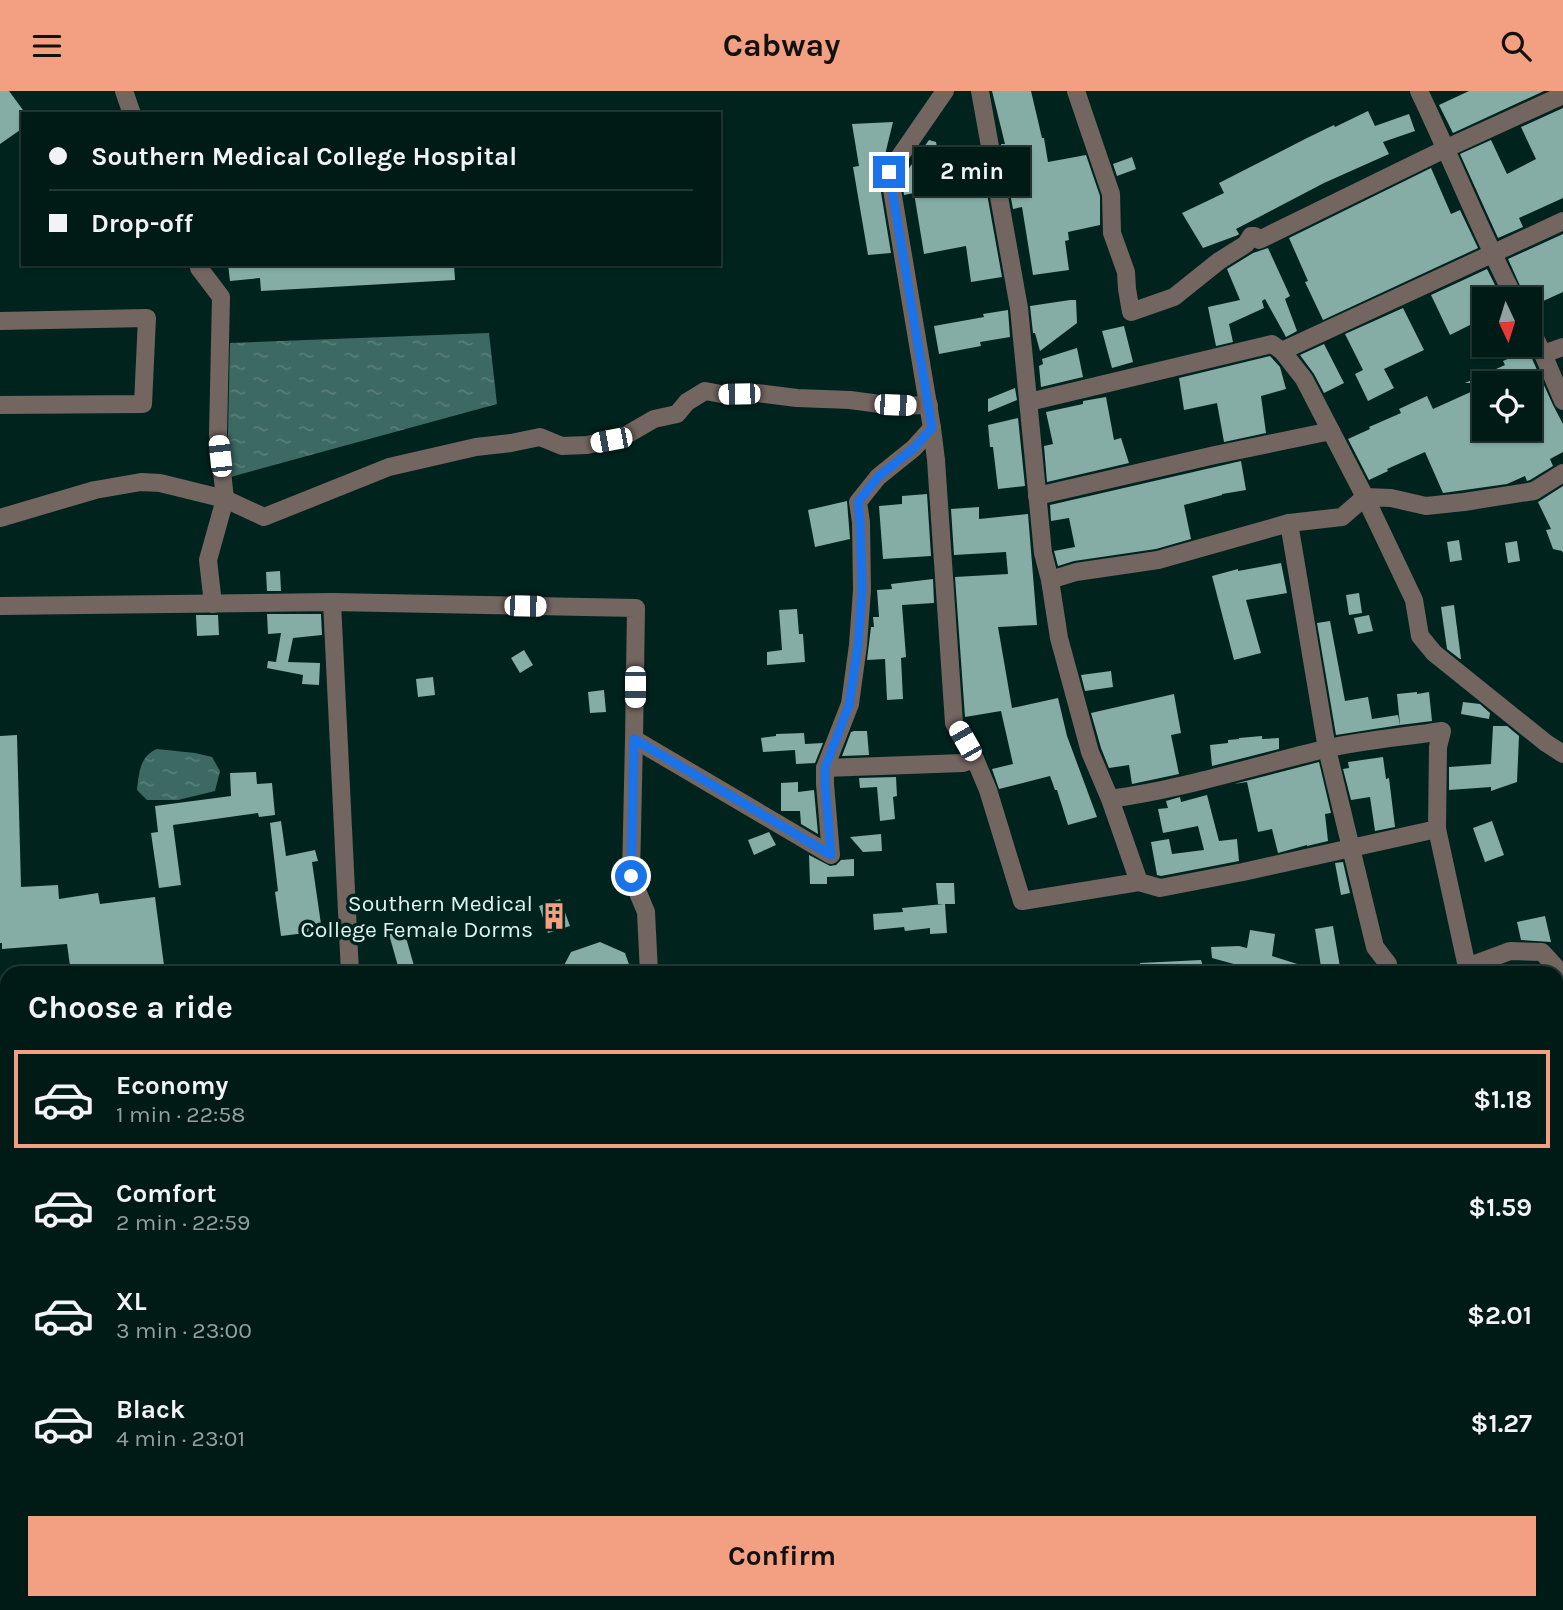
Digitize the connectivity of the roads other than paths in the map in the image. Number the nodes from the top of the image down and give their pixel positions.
1 (124, 91) edge
2 (945, 91) edge
3 (980, 91) edge
4 (1076, 91) edge
5 (1419, 91) edge
6 (1563, 95) edge
7 (131, 112) edge
8 (1447, 148) junction
9 (1563, 221) edge
10 (1492, 255) junction
11 (200, 266) edge
12 (1509, 287) edge
13 (0, 321) edge
14 (1563, 347) edge
15 (1282, 351) junction
16 (1543, 354) joint
17 (1563, 401) edge
18 (1029, 402) junction
19 (0, 405) edge
20 (929, 405) junction
21 (932, 428) junction
22 (1331, 431) junction
23 (1563, 473) edge
24 (1037, 496) junction
25 (1365, 497) junction
26 (225, 499) junction
27 (0, 518) edge
28 (1289, 523) junction
29 (1050, 580) junction
30 (332, 602) junction
31 (213, 604) junction
32 (0, 606) edge
33 (634, 739) junction
34 (1327, 748) junction
35 (1563, 754) edge
36 (975, 759) junction
37 (825, 768) junction
38 (1110, 799) junction
39 (1437, 829) junction
40 (1352, 849) junction
41 (1139, 882) junction
42 (1388, 964) dead end
43 (351, 966) edge
44 (649, 966) edge
45 (1467, 966) edge
46 (1478, 966) edge
47 (1555, 966) edge

1 - 7 street
2 - 20 street
3 - 18 street
4 - 8 street
5 - 8 street
6 - 8 street
8 - 10 street
9 - 10 street
10 - 12 street
10 - 15 street
11 - 26 street
13 - 19 street
14 - 16 street
15 - 18 street
15 - 22 street
16 - 17 street
18 - 24 street
20 - 21 street
20 - 26 street
21 - 36 street
21 - 37 street
22 - 24 street
22 - 25 street
23 - 25 street
24 - 29 street
25 - 28 street
25 - 35 street
26 - 27 street
26 - 31 street
28 - 29 street
28 - 34 street
29 - 38 street
30 - 31 street
30 - 33 street
30 - 43 street
31 - 32 street
33 - 37 street
33 - 44 street
34 - 38 street
34 - 39 street
34 - 40 street
36 - 37 street
36 - 41 street
38 - 41 street
39 - 40 street
39 - 45 street
40 - 41 street
40 - 42 street
46 - 47 street

